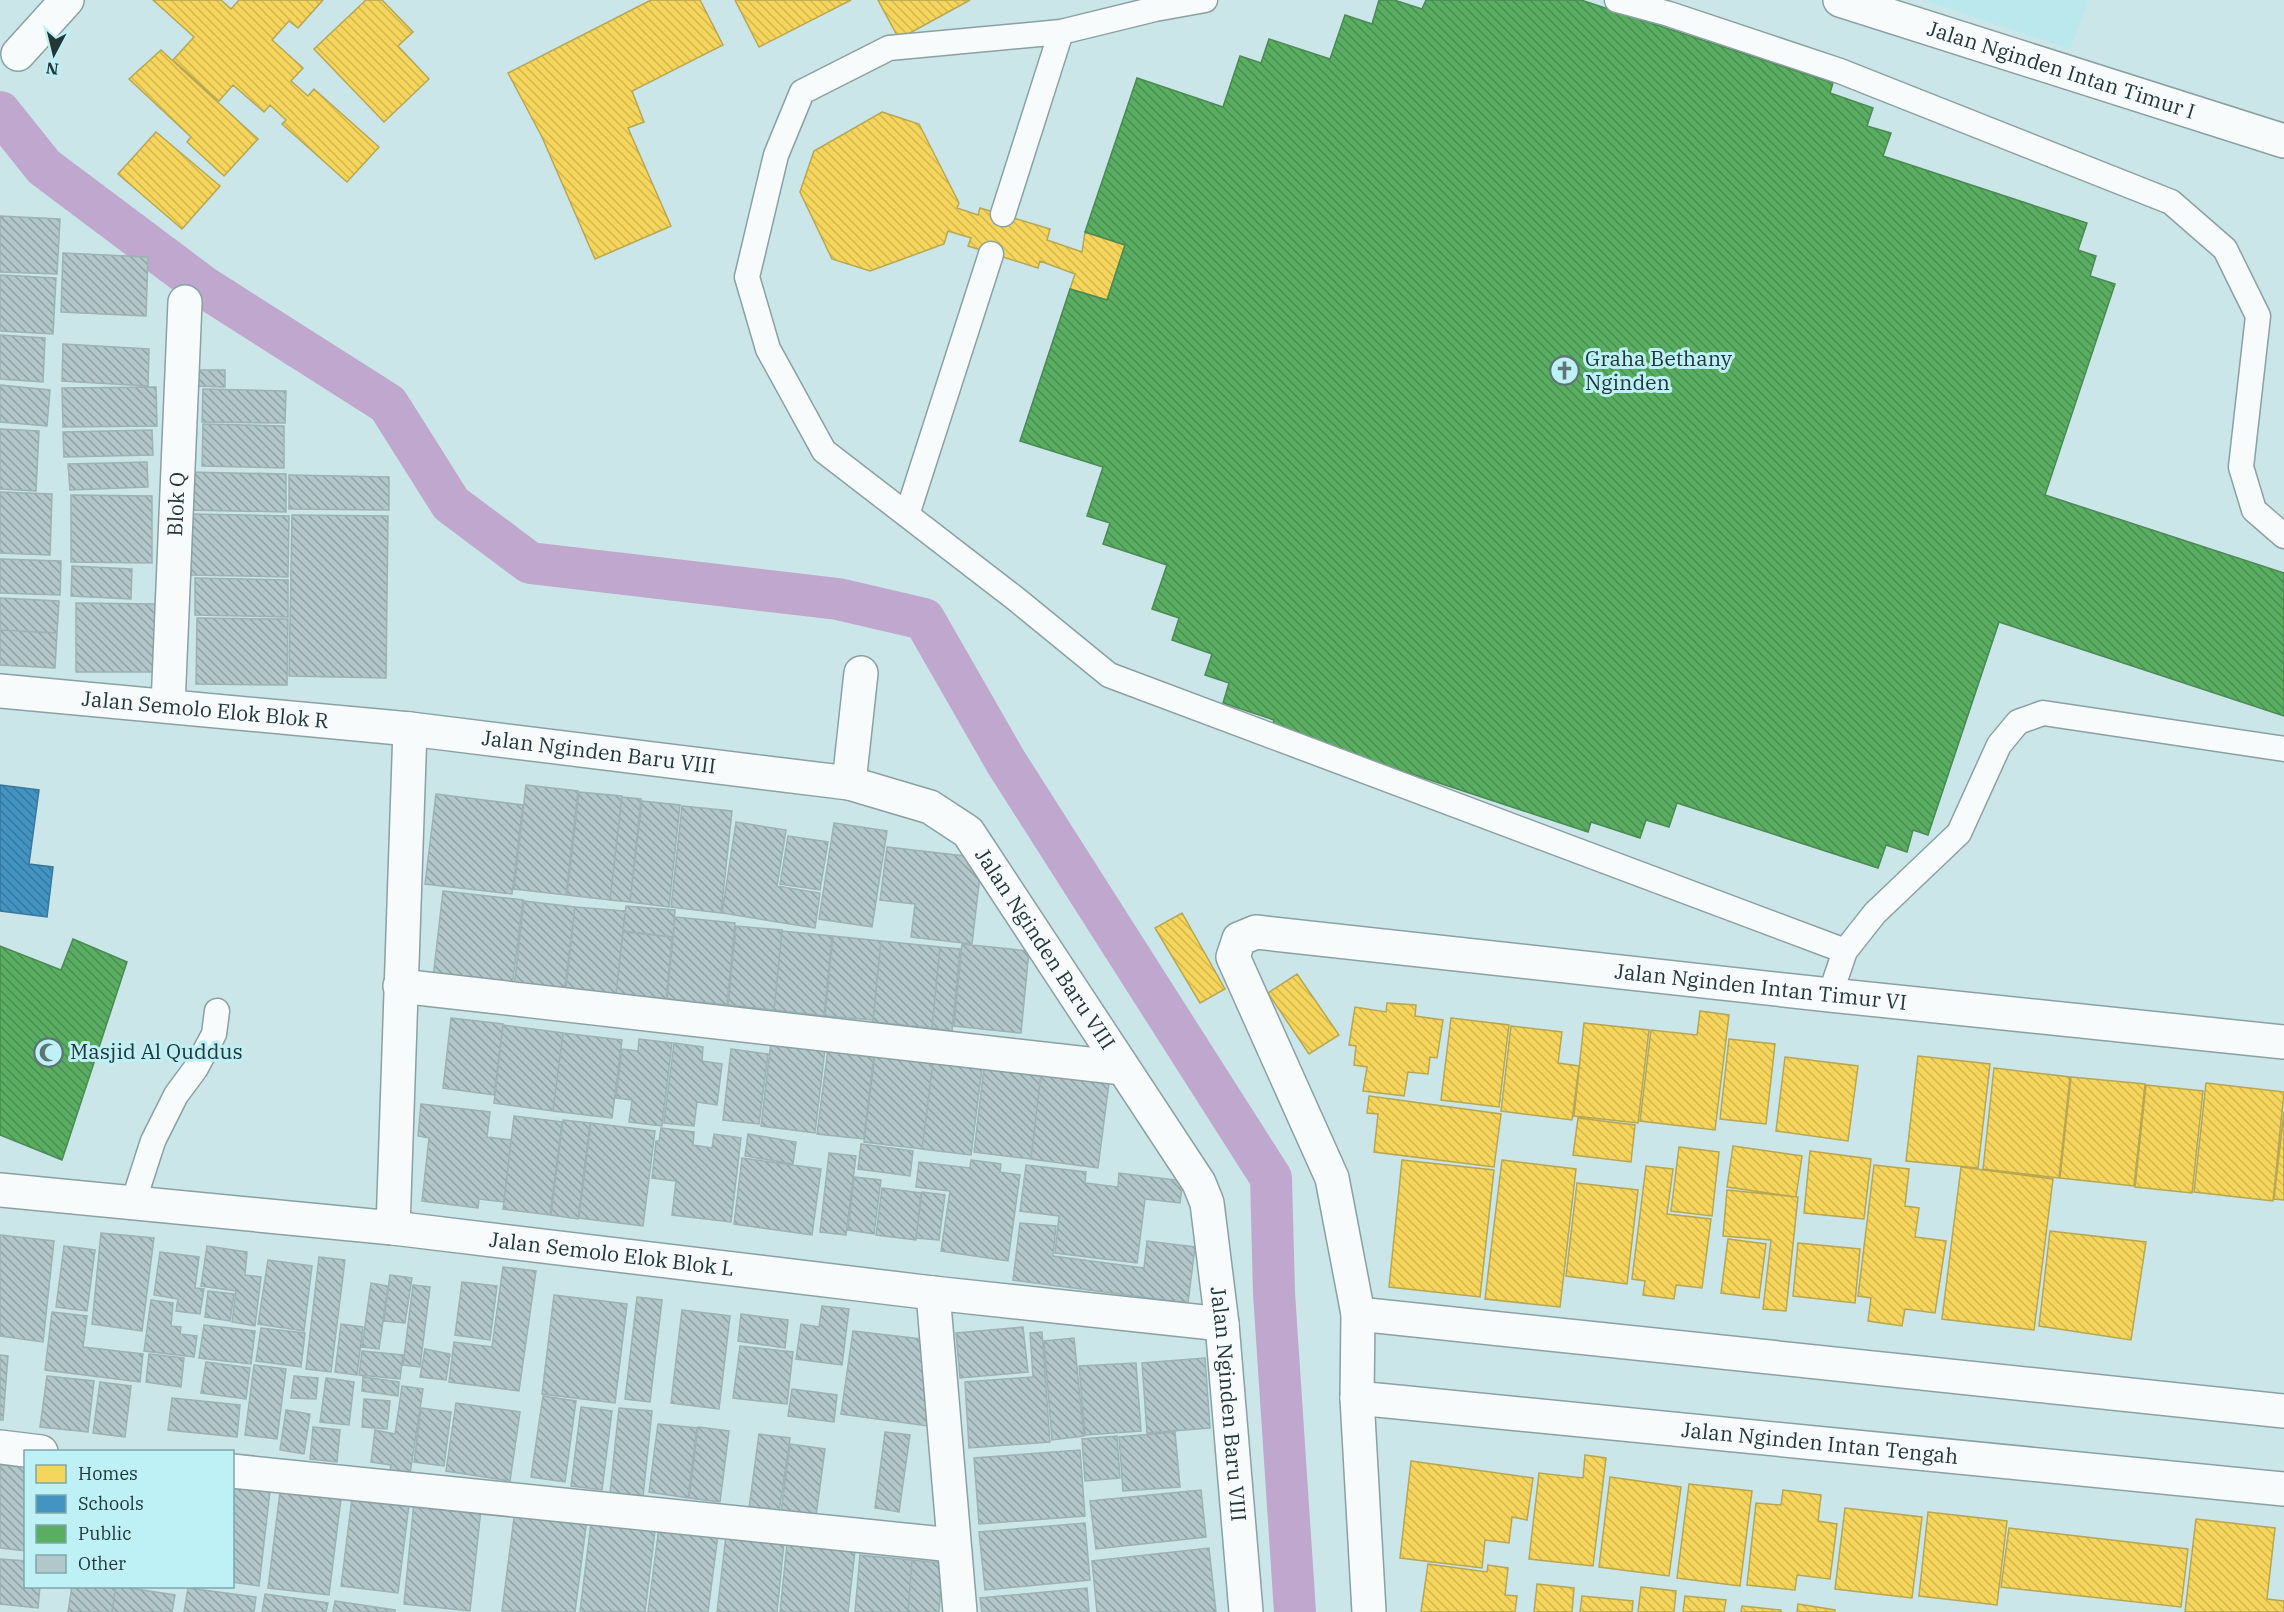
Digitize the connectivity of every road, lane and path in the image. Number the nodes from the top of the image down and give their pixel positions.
1 (67, 0) edge
2 (1205, 0) edge
3 (1617, 0) edge
4 (1840, 0) edge
5 (1061, 32) junction
6 (18, 54) dead end
7 (2284, 141) edge
8 (1003, 214) dead end
9 (991, 254) dead end
10 (185, 302) dead end
11 (907, 515) junction
12 (2284, 536) edge
13 (861, 673) dead end
14 (0, 691) edge
15 (168, 706) junction
16 (410, 729) junction
17 (2284, 749) edge
18 (849, 783) junction
19 (1845, 951) junction
20 (400, 986) junction
21 (1830, 995) junction
22 (217, 1011) dead end
23 (2284, 1042) edge
24 (1123, 1068) junction
25 (0, 1190) edge
26 (133, 1203) junction
27 (393, 1228) junction
28 (933, 1293) junction
29 (1358, 1314) junction
30 (1222, 1324) junction
31 (1357, 1398) junction
32 (2284, 1411) edge
33 (0, 1447) edge
34 (25, 1450) edge
35 (234, 1471) edge
36 (2284, 1489) edge
37 (953, 1545) junction
38 (960, 1612) edge
39 (1246, 1612) edge
40 (1369, 1612) edge

1 - 6 street
2 - 5 lane
3 - 12 lane
4 - 7 street, Jalan Nginden Intan Timur I
5 - 8 lane
5 - 11 lane
9 - 11 lane
10 - 15 street, Blok Q
11 - 19 lane
13 - 18 street
14 - 15 street, Jalan Semolo Elok Blok R
15 - 16 street, Jalan Semolo Elok Blok R
16 - 18 street, Jalan Nginden Baru VIII
16 - 20 street
17 - 19 lane
18 - 24 street, Jalan Nginden Baru VIII
19 - 21 lane
20 - 24 street
20 - 27 street
21 - 23 street, Jalan Nginden Intan Timur VI
21 - 29 street, Jalan Nginden Intan Timur VI
22 - 26 lane
24 - 30 street, Jalan Nginden Baru VIII
25 - 26 street, Jalan Semolo Elok Blok L
26 - 27 street, Jalan Semolo Elok Blok L
27 - 28 street, Jalan Semolo Elok Blok L
28 - 30 street, Jalan Semolo Elok Blok L
28 - 37 street
29 - 31 street
29 - 32 street
30 - 39 street, Jalan Nginden Baru VIII
31 - 36 street, Jalan Nginden Intan Tengah
31 - 40 street
33 - 34 street
35 - 37 street
37 - 38 street

